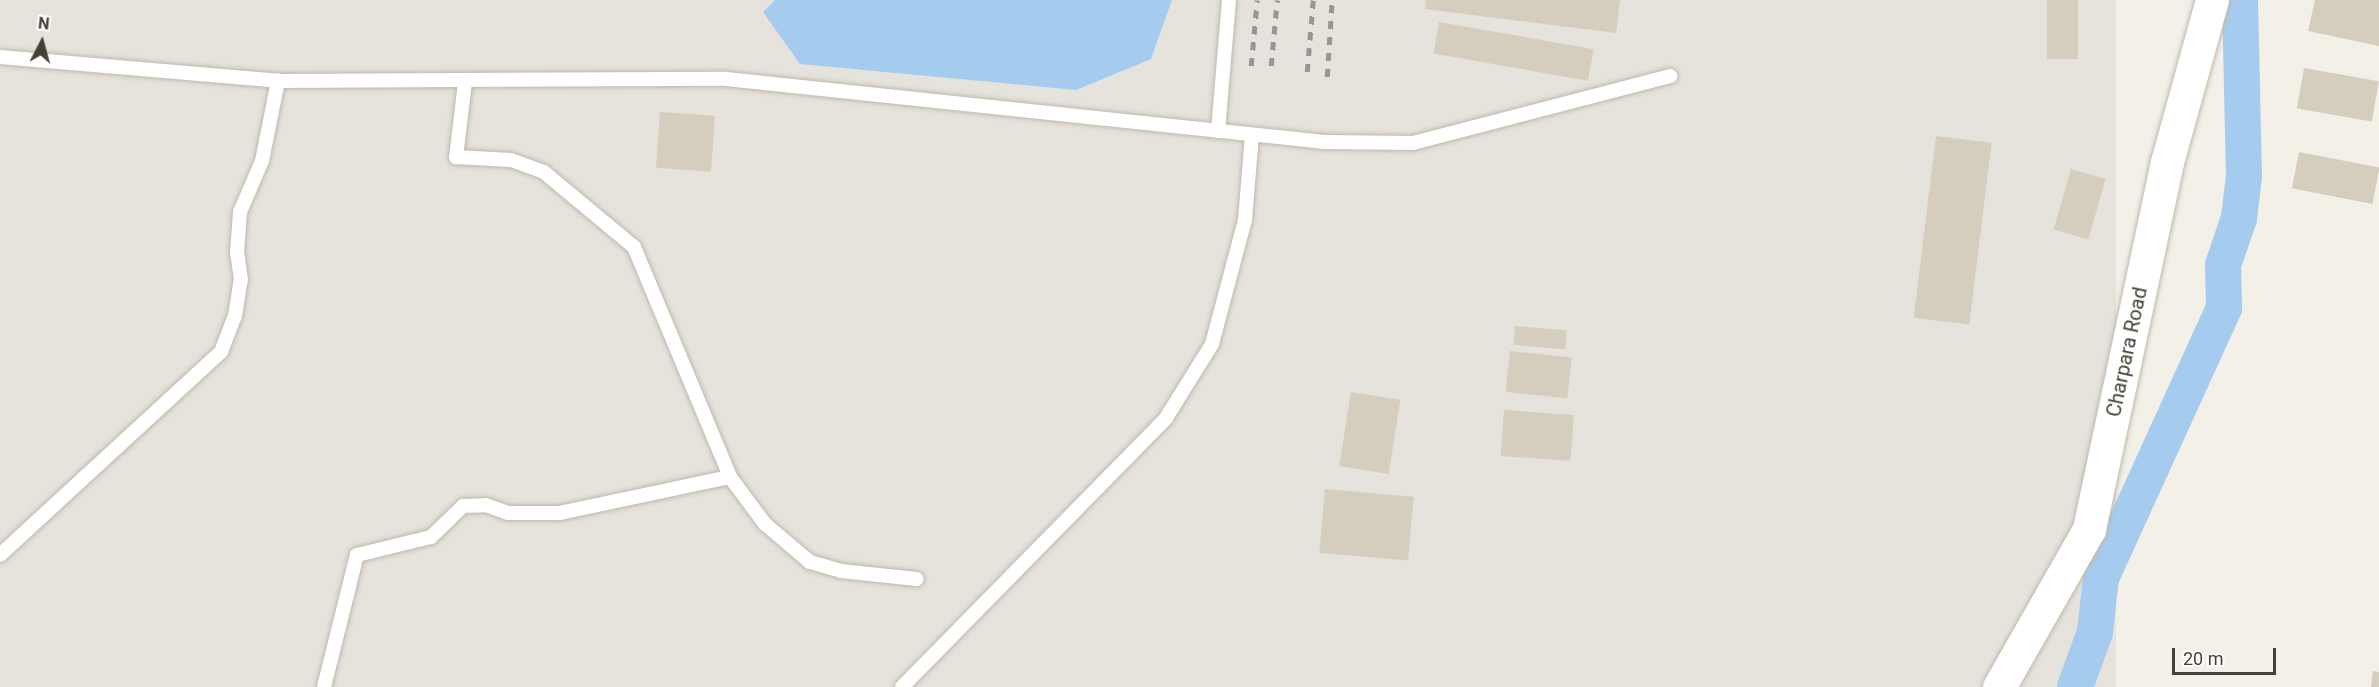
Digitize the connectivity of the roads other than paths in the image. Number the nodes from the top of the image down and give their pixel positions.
1 (1228, 0) edge
2 (2212, 0) edge
3 (0, 57) edge
4 (1670, 76) dead end
5 (278, 81) junction
6 (465, 82) junction
7 (1218, 131) junction
8 (1252, 135) junction
9 (730, 477) junction
10 (0, 555) edge
11 (917, 579) dead end
12 (324, 687) edge
13 (902, 687) edge
14 (1999, 687) edge

1 - 7 lane
2 - 14 street, Charpara Road
3 - 5 lane
4 - 8 lane
5 - 6 lane
5 - 10 lane
6 - 7 lane
6 - 9 lane
7 - 8 lane
8 - 13 lane
9 - 11 lane
9 - 12 lane

